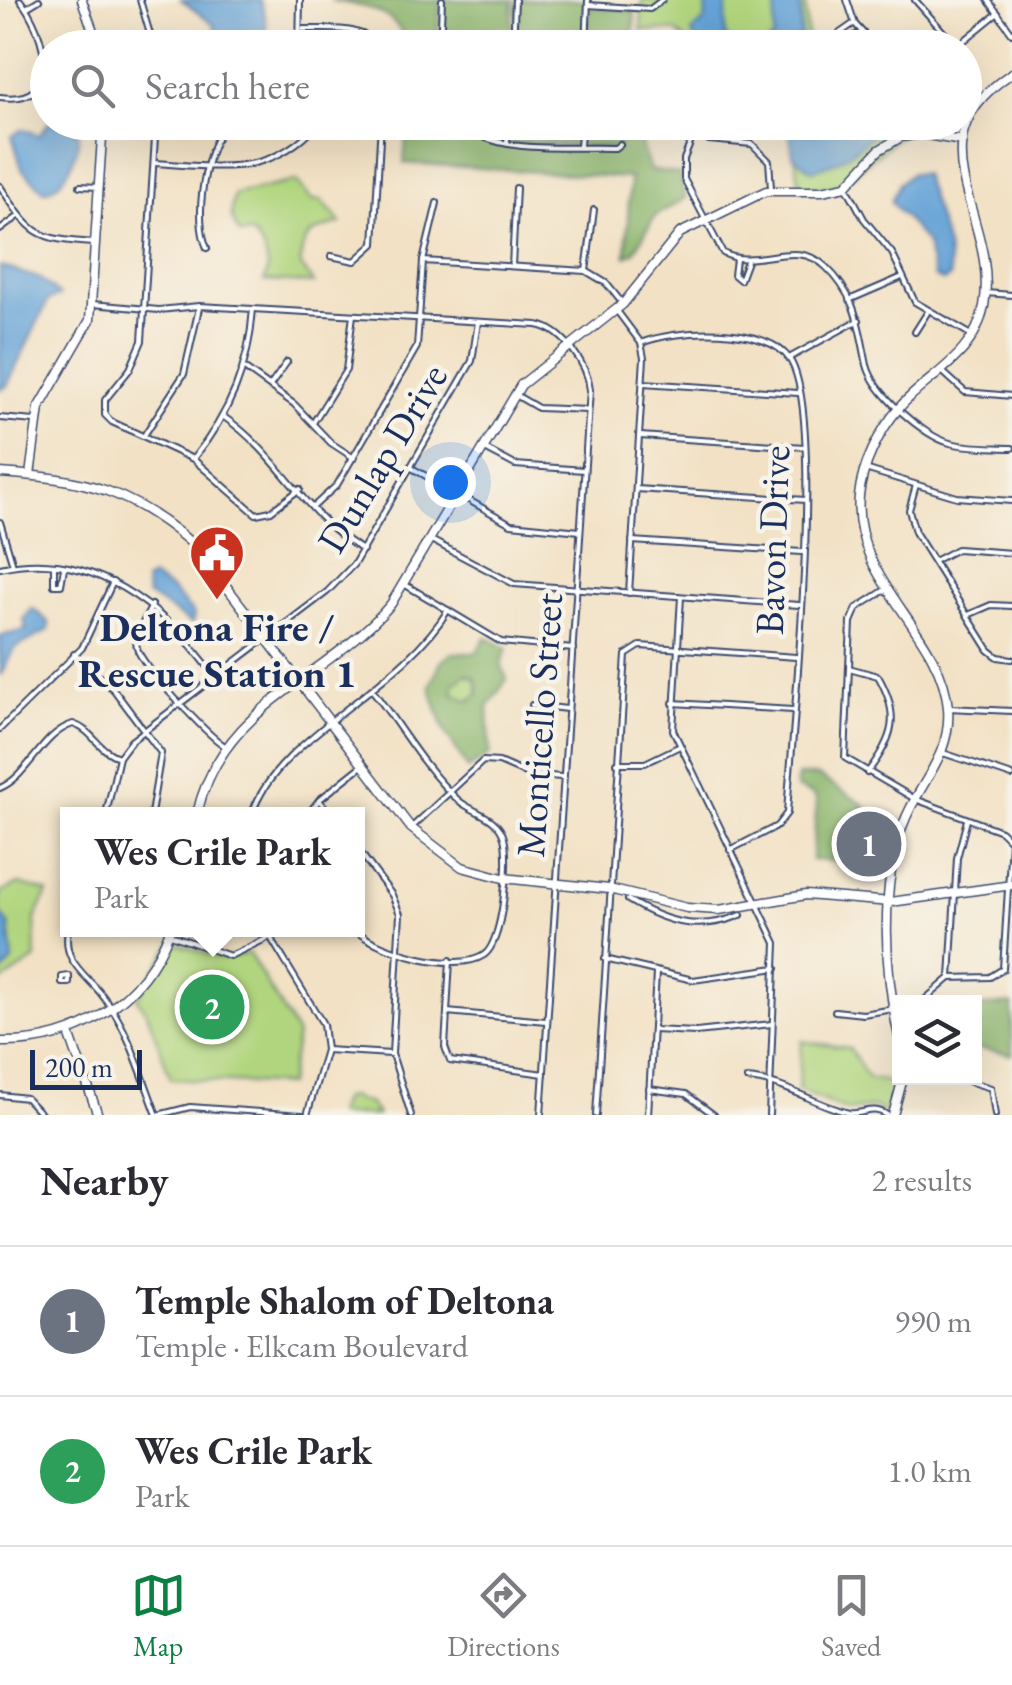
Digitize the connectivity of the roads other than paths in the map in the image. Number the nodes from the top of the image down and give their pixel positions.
1 (20, 0) edge
2 (39, 0) edge
3 (82, 0) edge
4 (140, 0) edge
5 (300, 0) edge
6 (442, 0) edge
7 (515, 0) edge
8 (662, 0) edge
9 (847, 0) edge
10 (914, 0) edge
11 (988, 0) edge
12 (588, 2) edge
13 (26, 8) junction
14 (998, 13) junction
15 (855, 24) junction
16 (302, 29) joint
17 (36, 30) edge
18 (93, 30) edge
19 (149, 30) edge
20 (356, 30) edge
21 (441, 30) edge
22 (513, 30) edge
23 (587, 30) edge
24 (849, 30) edge
25 (859, 30) edge
26 (941, 30) edge
27 (977, 30) edge
28 (1012, 33) edge
29 (1012, 73) edge
30 (30, 92) edge
31 (0, 97) edge
32 (982, 99) edge
33 (101, 140) edge
34 (155, 140) edge
35 (214, 140) edge
36 (300, 140) edge
37 (380, 140) edge
38 (496, 140) edge
39 (507, 140) edge
40 (580, 140) edge
41 (692, 140) edge
42 (722, 140) edge
43 (900, 140) edge
44 (953, 140) edge
45 (962, 141) joint
46 (507, 143) junction
47 (620, 144) dead end
48 (580, 146) junction
49 (154, 163) junction
50 (206, 164) junction
51 (0, 186) edge
52 (80, 186) dead end
53 (846, 186) junction
54 (99, 187) junction
55 (516, 188) dead end
56 (771, 190) junction
57 (438, 204) dead end
58 (594, 210) dead end
59 (20, 216) junction
60 (704, 220) junction
61 (0, 230) edge
62 (96, 243) junction
63 (207, 248) dead end
64 (331, 256) dead end
65 (736, 259) junction
66 (747, 260) junction
67 (424, 261) junction
68 (512, 266) junction
69 (586, 271) junction
70 (900, 278) junction
71 (986, 293) junction
72 (1012, 295) edge
73 (850, 300) junction
74 (92, 304) junction
75 (199, 306) junction
76 (620, 307) junction
77 (253, 308) junction
78 (146, 309) junction
79 (927, 313) junction
80 (354, 314) junction
81 (420, 319) junction
82 (860, 320) junction
83 (478, 322) junction
84 (915, 332) dead end
85 (972, 335) junction
86 (641, 343) junction
87 (567, 346) junction
88 (789, 358) junction
89 (287, 362) dead end
90 (244, 368) junction
91 (944, 373) junction
92 (643, 382) junction
93 (270, 386) junction
94 (799, 393) junction
95 (514, 394) junction
96 (1012, 396) edge
97 (900, 407) junction
98 (588, 410) junction
99 (224, 417) junction
100 (0, 418) edge
101 (35, 420) junction
102 (313, 422) junction
103 (145, 434) junction
104 (640, 436) junction
105 (806, 447) junction
106 (482, 448) junction
107 (1012, 448) edge
108 (354, 458) junction
109 (193, 459) junction
110 (410, 467) junction
111 (865, 468) junction
112 (584, 470) junction
113 (0, 473) edge
114 (30, 475) junction
115 (916, 485) junction
116 (636, 488) junction
117 (300, 489) junction
118 (456, 494) junction
119 (806, 500) junction
120 (1012, 501) edge
121 (313, 507) junction
122 (0, 522) edge
123 (580, 531) junction
124 (431, 540) junction
125 (632, 540) junction
126 (363, 550) junction
127 (802, 552) junction
128 (1012, 553) edge
129 (934, 562) junction
130 (13, 565) junction
131 (54, 566) junction
132 (0, 568) edge
133 (64, 568) junction
134 (113, 582) junction
135 (404, 584) junction
136 (887, 589) junction
137 (576, 590) junction
138 (629, 592) junction
139 (681, 597) junction
140 (152, 605) junction
141 (800, 605) junction
142 (1012, 606) edge
143 (448, 610) junction
144 (968, 616) junction
145 (268, 638) junction
146 (573, 648) junction
147 (676, 648) junction
148 (74, 654) junction
149 (796, 657) junction
150 (1012, 658) edge
151 (849, 668) junction
152 (216, 677) junction
153 (299, 681) junction
154 (373, 691) junction
155 (180, 703) junction
156 (673, 703) junction
157 (532, 706) dead end
158 (948, 708) junction
159 (567, 709) junction
160 (793, 710) junction
161 (1012, 711) edge
162 (332, 723) junction
163 (0, 730) edge
164 (146, 730) junction
165 (225, 746) junction
166 (678, 747) junction
167 (943, 753) junction
168 (119, 757) junction
169 (617, 763) junction
170 (363, 765) junction
171 (866, 773) junction
172 (1012, 776) edge
173 (564, 777) junction
174 (0, 787) edge
175 (449, 790) junction
176 (915, 799) junction
177 (320, 800) junction
178 (108, 807) edge
179 (152, 807) edge
180 (199, 807) edge
181 (256, 807) edge
182 (314, 807) edge
183 (326, 807) edge
184 (967, 820) junction
185 (411, 828) junction
186 (730, 850) junction
187 (365, 859) edge
188 (503, 878) junction
189 (556, 885) junction
190 (1010, 885) edge
191 (609, 888) junction
192 (955, 894) junction
193 (628, 900) dead end
194 (891, 902) junction
195 (757, 904) junction
196 (675, 906) junction
197 (741, 916) dead end
198 (671, 922) junction
199 (68, 937) edge
200 (166, 937) edge
201 (182, 937) edge
202 (271, 937) joint
203 (364, 937) edge
204 (398, 954) junction
205 (605, 959) junction
206 (450, 960) junction
207 (777, 968) junction
208 (76, 970) junction
209 (656, 973) junction
210 (69, 976) dead end
211 (950, 978) junction
212 (893, 995) edge
213 (930, 995) edge
214 (892, 1009) edge
215 (111, 1010) junction
216 (835, 1011) dead end
217 (447, 1012) junction
218 (547, 1022) junction
219 (774, 1025) junction
220 (652, 1030) junction
221 (69, 1033) junction
222 (0, 1042) edge
223 (326, 1050) junction
224 (392, 1054) junction
225 (544, 1074) junction
226 (748, 1079) dead end
227 (771, 1080) junction
228 (901, 1085) edge
229 (978, 1085) edge
230 (649, 1089) junction
231 (0, 1096) edge
232 (42, 1115) edge
233 (98, 1115) edge
234 (158, 1115) edge
235 (304, 1115) edge
236 (411, 1115) edge
237 (540, 1115) edge
238 (596, 1115) edge
239 (648, 1115) edge
240 (714, 1115) edge
241 (769, 1115) edge
242 (890, 1115) edge
243 (995, 1115) edge

1 - 13 street
2 - 13 street
3 - 18 street
4 - 19 street
5 - 16 street
6 - 21 street
7 - 22 street
8 - 12 street
9 - 15 street
10 - 26 street
11 - 14 street
12 - 23 street
13 - 17 street
14 - 27 street
14 - 28 street
15 - 24 street
15 - 25 street
16 - 20 street
29 - 32 street
30 - 31 street
33 - 54 street
34 - 49 street
35 - 50 street
36 - 50 street
37 - 64 street
38 - 46 street
39 - 46 street
40 - 48 street
41 - 60 street
42 - 56 street
43 - 53 street
44 - 45 street
45 - 71 street
46 - 48 street
47 - 48 street
49 - 50 street
49 - 78 street
50 - 63 street
51 - 59 street
52 - 54 street
53 - 56 street
53 - 70 street
54 - 62 street
55 - 68 street
56 - 60 street
57 - 67 street
58 - 69 street
59 - 61 street
59 - 62 street
60 - 65 street
60 - 76 street
62 - 74 street
65 - 66 street
65 - 66 street
66 - 73 street
67 - 68 street
67 - 81 street
68 - 69 street
69 - 76 street
70 - 73 street
70 - 79 street
71 - 72 street
71 - 85 street
73 - 82 street
74 - 78 street
74 - 101 street
75 - 77 street
75 - 78 street
75 - 103 street
76 - 86 street
76 - 87 street
77 - 80 street
77 - 90 street
78 - 103 street
79 - 84 street
79 - 85 street
80 - 81 street
80 - 102 street
81 - 83 street
81 - 108 street
82 - 88 street
82 - 97 street
83 - 87 street
83 - 110 street, Dunlap Drive
85 - 91 street
86 - 88 street
86 - 92 street
87 - 95 street
87 - 98 street, Monticello Street
88 - 94 street, Bavon Drive
89 - 93 street
90 - 93 street
90 - 99 street
91 - 96 street
91 - 97 street
92 - 94 street
92 - 104 street
93 - 102 street
94 - 105 street, Bavon Drive
95 - 98 street
95 - 106 street
97 - 107 street
97 - 111 street
98 - 112 street, Monticello Street
99 - 109 street
99 - 117 street
100 - 101 street
101 - 114 street
102 - 108 street
103 - 109 street
104 - 105 street
104 - 116 street
105 - 119 street, Bavon Drive
106 - 112 street
106 - 118 street
108 - 121 street
109 - 117 street
110 - 118 street
110 - 126 street, Dunlap Drive
111 - 115 street
111 - 136 street
112 - 123 street, Monticello Street
113 - 114 street
114 - 145 street
115 - 120 street
115 - 129 street
116 - 119 street
116 - 125 street
117 - 121 street
118 - 123 street
118 - 124 street
119 - 127 street, Bavon Drive
121 - 126 street
122 - 130 street
123 - 137 street, Monticello Street
124 - 135 street
124 - 137 street
125 - 127 street
125 - 138 street
126 - 145 street, Dunlap Drive
127 - 141 street, Bavon Drive
128 - 129 street
129 - 144 street
130 - 131 street
130 - 132 street
131 - 133 street
131 - 133 street
133 - 134 street
134 - 140 street
134 - 148 street
135 - 143 street
135 - 153 street
136 - 151 street
136 - 158 street
137 - 138 street
137 - 146 street, Monticello Street
138 - 139 street
139 - 141 street
139 - 147 street
140 - 152 street
140 - 155 street
141 - 149 street, Bavon Drive
142 - 144 street
143 - 146 street
143 - 154 street
144 - 150 street
145 - 152 street, Dunlap Drive
145 - 153 street
146 - 159 street, Monticello Street
147 - 149 street
147 - 156 street
147 - 169 street
148 - 163 street
148 - 164 street
149 - 160 street, Bavon Drive
151 - 171 street
151 - 171 street
152 - 155 street, Dunlap Drive
153 - 162 street
153 - 165 street
154 - 162 street
154 - 175 street
155 - 164 street, Dunlap Drive
155 - 165 street
156 - 160 street
156 - 166 street
157 - 159 street
158 - 161 street
158 - 167 street
159 - 173 street, Monticello Street
160 - 186 street, Bavon Drive
162 - 170 street
162 - 181 street
164 - 168 street, Dunlap Drive
164 - 179 street
165 - 180 street
166 - 169 street
166 - 186 street
167 - 172 street
167 - 176 street
168 - 174 street
168 - 178 street
169 - 191 street
170 - 177 street
170 - 185 street
171 - 176 street
173 - 175 street
173 - 189 street, Monticello Street
175 - 185 street
175 - 188 street
176 - 184 street
176 - 194 street
177 - 182 street
177 - 183 street
184 - 190 street
184 - 192 street
185 - 188 street
186 - 195 street
187 - 204 street
188 - 189 street
188 - 206 street
189 - 191 street
189 - 218 street, Monticello Street
190 - 192 street
190 - 211 street
191 - 196 street
191 - 205 street
192 - 194 street
192 - 211 street
193 - 198 street
194 - 195 street
194 - 212 street
195 - 196 street
195 - 207 street
196 - 198 street
197 - 198 street
199 - 208 street
200 - 215 street
201 - 202 street
202 - 223 street
203 - 204 street
204 - 206 street
204 - 224 street
205 - 209 street
205 - 238 street
206 - 217 street
207 - 209 street
207 - 219 street
208 - 210 street
208 - 215 street
209 - 220 street
211 - 213 street
214 - 216 street
215 - 221 street
215 - 234 street
217 - 218 street
217 - 225 street
218 - 225 street, Monticello Street
219 - 220 street
219 - 227 street
220 - 230 street
221 - 222 street
221 - 233 street
223 - 224 street
223 - 235 street
224 - 236 street
225 - 237 street, Monticello Street
226 - 227 street
227 - 241 street
227 - 242 street
228 - 242 street
229 - 243 street
230 - 239 street
230 - 240 street
231 - 232 street
234 - 235 street

